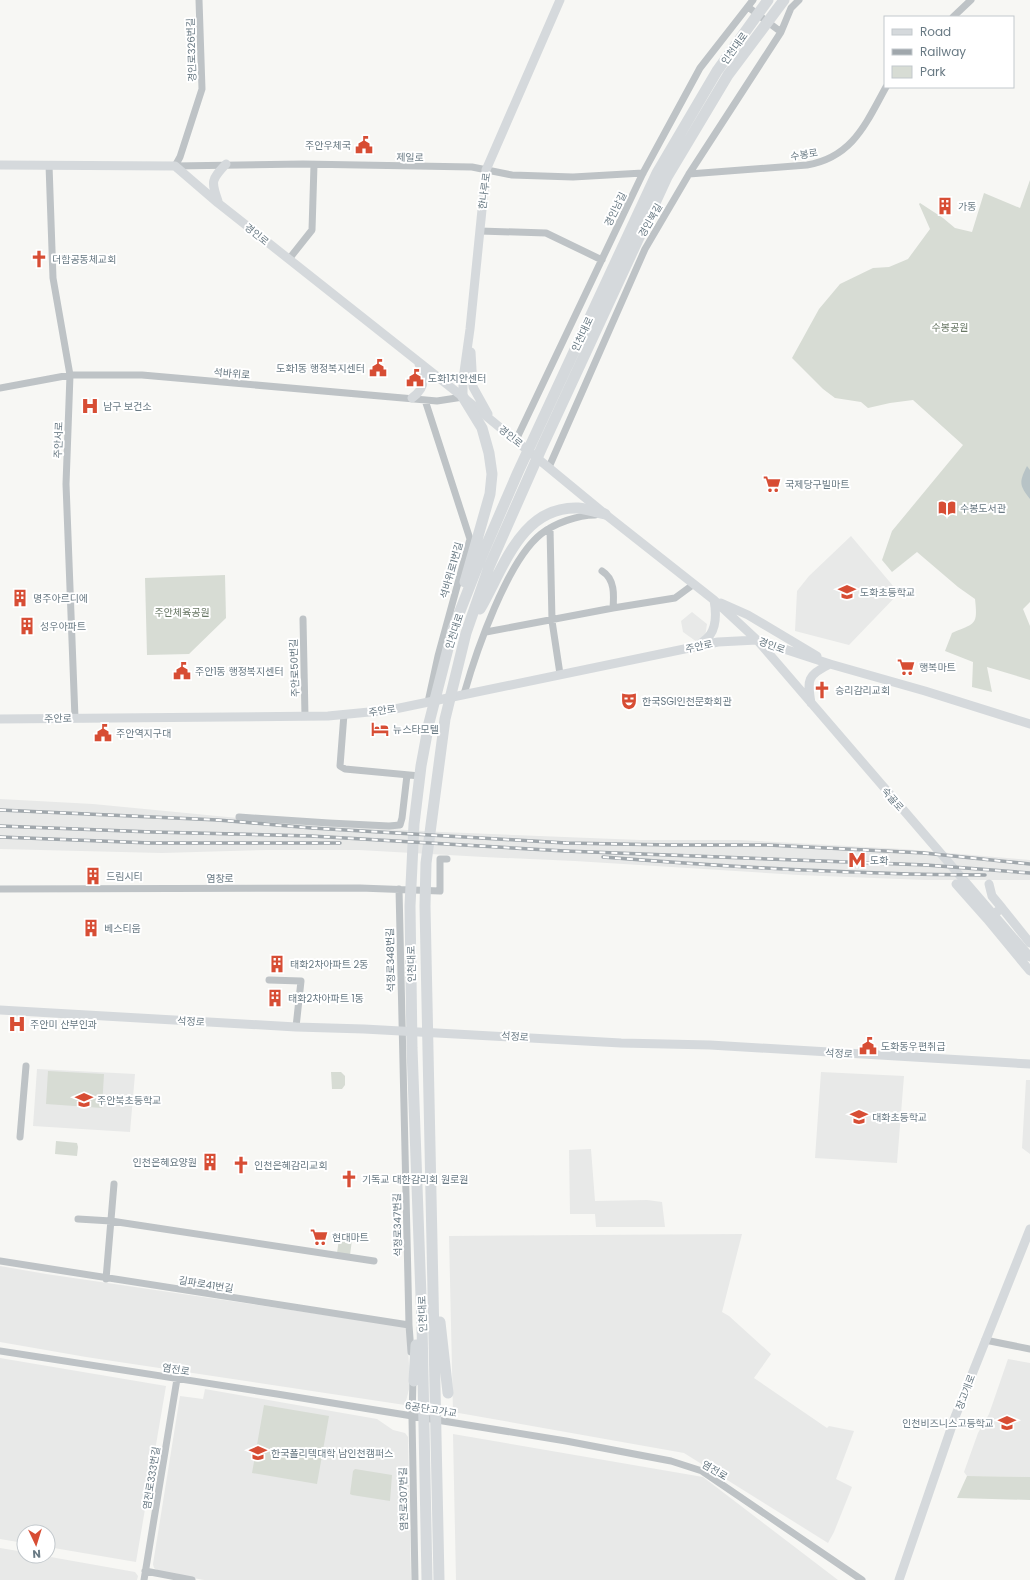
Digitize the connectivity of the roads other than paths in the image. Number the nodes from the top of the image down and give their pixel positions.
1 (199, 0) edge
2 (560, 0) edge
3 (754, 0) edge
4 (768, 0) edge
5 (784, 0) edge
6 (798, 0) edge
7 (971, 0) edge
8 (750, 8) junction
9 (954, 16) edge
10 (779, 30) junction
11 (885, 88) edge
12 (226, 164) junction
13 (0, 165) edge
14 (49, 165) junction
15 (314, 165) junction
16 (175, 166) junction
17 (486, 170) junction
18 (643, 173) junction
19 (689, 174) junction
20 (218, 203) junction
21 (480, 231) junction
22 (289, 259) junction
23 (602, 260) junction
24 (470, 329) junction
25 (417, 361) junction
26 (70, 375) junction
27 (0, 388) edge
28 (463, 397) junction
29 (412, 398) junction
30 (426, 400) junction
31 (492, 421) junction
32 (516, 440) junction
33 (538, 443) junction
34 (549, 467) junction
35 (605, 514) junction
36 (550, 528) junction
37 (602, 571) dead end
38 (694, 584) junction
39 (714, 600) junction
40 (613, 608) junction
41 (302, 619) dead end
42 (552, 621) junction
43 (453, 629) junction
44 (486, 632) junction
45 (466, 633) junction
46 (757, 640) junction
47 (697, 646) junction
48 (830, 664) junction
49 (560, 674) junction
50 (464, 694) junction
51 (428, 702) junction
52 (811, 704) junction
53 (344, 714) junction
54 (305, 716) junction
55 (75, 718) junction
56 (0, 719) edge
57 (1030, 724) edge
58 (407, 775) junction
59 (420, 776) junction
60 (239, 817) dead end
61 (447, 859) dead end
62 (956, 884) dead end
63 (989, 884) dead end
64 (0, 889) edge
65 (399, 889) junction
66 (1002, 908) junction
67 (987, 919) junction
68 (1030, 943) edge
69 (1030, 957) edge
70 (1030, 971) edge
71 (269, 980) dead end
72 (0, 1010) edge
73 (296, 1027) junction
74 (402, 1030) junction
75 (1030, 1064) edge
76 (26, 1066) dead end
77 (20, 1137) dead end
78 (114, 1184) dead end
79 (78, 1219) dead end
80 (111, 1221) junction
81 (1030, 1229) edge
82 (420, 1250) junction
83 (433, 1252) junction
84 (0, 1261) edge
85 (374, 1261) dead end
86 (106, 1279) junction
87 (409, 1325) junction
88 (985, 1340) junction
89 (1030, 1349) edge
90 (0, 1351) edge
91 (177, 1379) junction
92 (414, 1381) junction
93 (448, 1393) dead end
94 (349, 1406) joint
95 (412, 1418) joint
96 (509, 1432) joint
97 (145, 1571) junction
98 (144, 1580) edge
99 (192, 1580) edge
100 (415, 1580) edge
101 (427, 1580) edge
102 (439, 1580) edge
103 (862, 1580) edge
104 (898, 1580) edge

1 - 16 street, 경인로326번길
2 - 17 main road, 한나루로
3 - 8 street, 경인남길
4 - 33 highway, 인천대로
5 - 33 highway, 인천대로
6 - 10 street, 경인북길
7 - 9 street
8 - 10 street
8 - 18 street, 경인남길
10 - 19 street, 경인북길
11 - 19 street, 수봉로
12 - 15 street, 제일로
12 - 16 street, 제일로
12 - 20 main road
13 - 14 main road
14 - 16 main road
14 - 26 street, 주안서로
15 - 17 street, 제일로
15 - 22 street
16 - 20 main road, 경인로
17 - 18 street, 제일로
17 - 21 main road, 한나루로
18 - 23 street, 경인남길
19 - 34 street, 경인북길
20 - 22 main road, 경인로
21 - 23 street
21 - 24 main road, 한나루로
22 - 25 main road, 경인로
23 - 32 street, 경인남길
24 - 28 main road, 한나루로
24 - 31 main road
25 - 28 main road, 경인로
25 - 29 main road
26 - 27 street, 석바위로
26 - 29 street, 석바위로
26 - 55 street, 주안서로
28 - 30 street, 석바위로
28 - 31 main road, 경인로
28 - 43 highway
29 - 30 street, 석바위로
30 - 51 street, 석바위로1번길
31 - 32 main road, 경인로
32 - 34 main road, 경인로
33 - 43 highway, 인천대로
33 - 45 highway, 인천대로
34 - 35 main road, 경인로
35 - 36 street
35 - 38 main road, 경인로
35 - 45 highway
36 - 42 street
36 - 44 street
37 - 40 street
38 - 39 main road, 경인로
38 - 40 street
39 - 46 main road, 경인로
39 - 47 main road
39 - 48 main road
40 - 42 street
41 - 54 street, 주안로50번길
42 - 44 street
42 - 49 street
43 - 59 highway, 인천대로
44 - 50 street
45 - 83 highway, 인천대로
46 - 47 main road, 주안로
46 - 48 main road, 경인로
46 - 52 main road, 숙골로
47 - 49 main road, 주안로
48 - 52 main road
48 - 57 main road, 경인로
49 - 50 main road, 주안로
50 - 51 main road, 주안로
51 - 53 main road, 주안로
52 - 69 main road, 숙골로
53 - 54 main road, 주안로
53 - 58 street
54 - 55 main road, 주안로
55 - 56 main road, 주안로
58 - 59 street
58 - 60 street
59 - 82 highway, 인천대로
61 - 65 street, 염창로
62 - 67 main road
63 - 66 main road
64 - 65 street, 염창로
65 - 74 street, 석정로348번길
66 - 67 main road
66 - 68 main road
67 - 70 main road
71 - 73 street
72 - 73 main road, 석정로
73 - 74 main road, 석정로
74 - 75 main road, 석정로
74 - 87 street, 석정로347번길
76 - 77 street
78 - 80 street
79 - 80 street
80 - 85 street
80 - 86 street
81 - 88 main road, 장고개로
82 - 92 highway
82 - 101 highway, 인천대로
83 - 93 highway
83 - 102 highway, 인천대로
84 - 86 street, 길파로41번길
86 - 87 street, 길파로41번길
87 - 92 street, 석정로347번길
88 - 89 street
88 - 104 main road, 장고개로
90 - 91 street, 염전로
91 - 94 street, 염전로
91 - 97 street, 염전로333번길
92 - 95 street, 석정로347번길
94 - 96 street, 6공단고가교
95 - 100 street, 염전로307번길
96 - 103 street, 염전로
97 - 98 street, 염전로333번길
97 - 99 street

